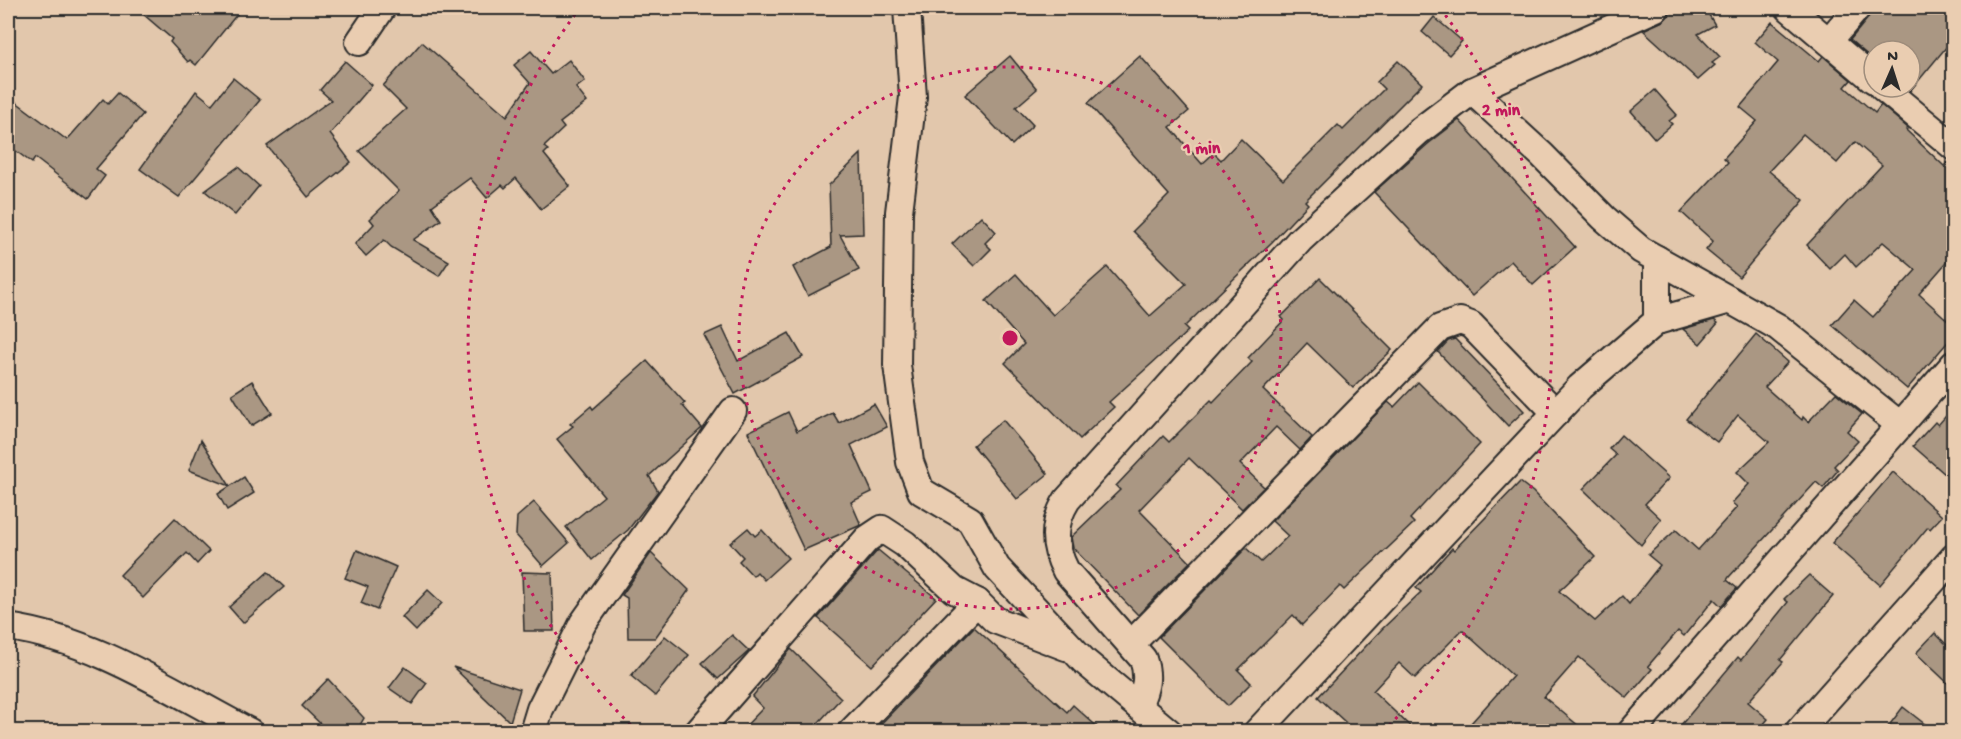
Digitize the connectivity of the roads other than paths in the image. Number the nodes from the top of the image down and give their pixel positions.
1 (382, 8) edge
2 (907, 8) edge
3 (1656, 8) edge
4 (1789, 8) edge
5 (1857, 8) edge
6 (1829, 41) junction
7 (359, 42) dead end
8 (1862, 70) edge
9 (1472, 91) junction
10 (1896, 99) edge
11 (1953, 147) edge
12 (1657, 259) junction
13 (1730, 300) junction
14 (1657, 321) junction
15 (1953, 364) edge
16 (733, 411) dead end
17 (1556, 413) junction
18 (1900, 425) junction
19 (1953, 557) edge
20 (977, 602) junction
21 (8, 627) edge
22 (1132, 643) junction
23 (1072, 649) junction
24 (1138, 706) junction
25 (250, 732) edge
26 (533, 732) edge
27 (698, 732) edge
28 (850, 732) edge
29 (1168, 732) edge
30 (1257, 732) edge
31 (1631, 732) edge
32 (1798, 732) edge

1 - 7 street
2 - 23 street
3 - 9 street
4 - 6 street
5 - 6 street
6 - 8 street
9 - 12 street
9 - 22 street
10 - 11 street
12 - 13 street
12 - 14 street
13 - 14 street
13 - 18 street
14 - 17 street
15 - 18 street
16 - 26 street
17 - 22 street
17 - 30 street
18 - 31 street
19 - 32 street
20 - 23 street
20 - 27 street
20 - 28 street
21 - 25 street
22 - 24 street
23 - 24 street
24 - 29 street

